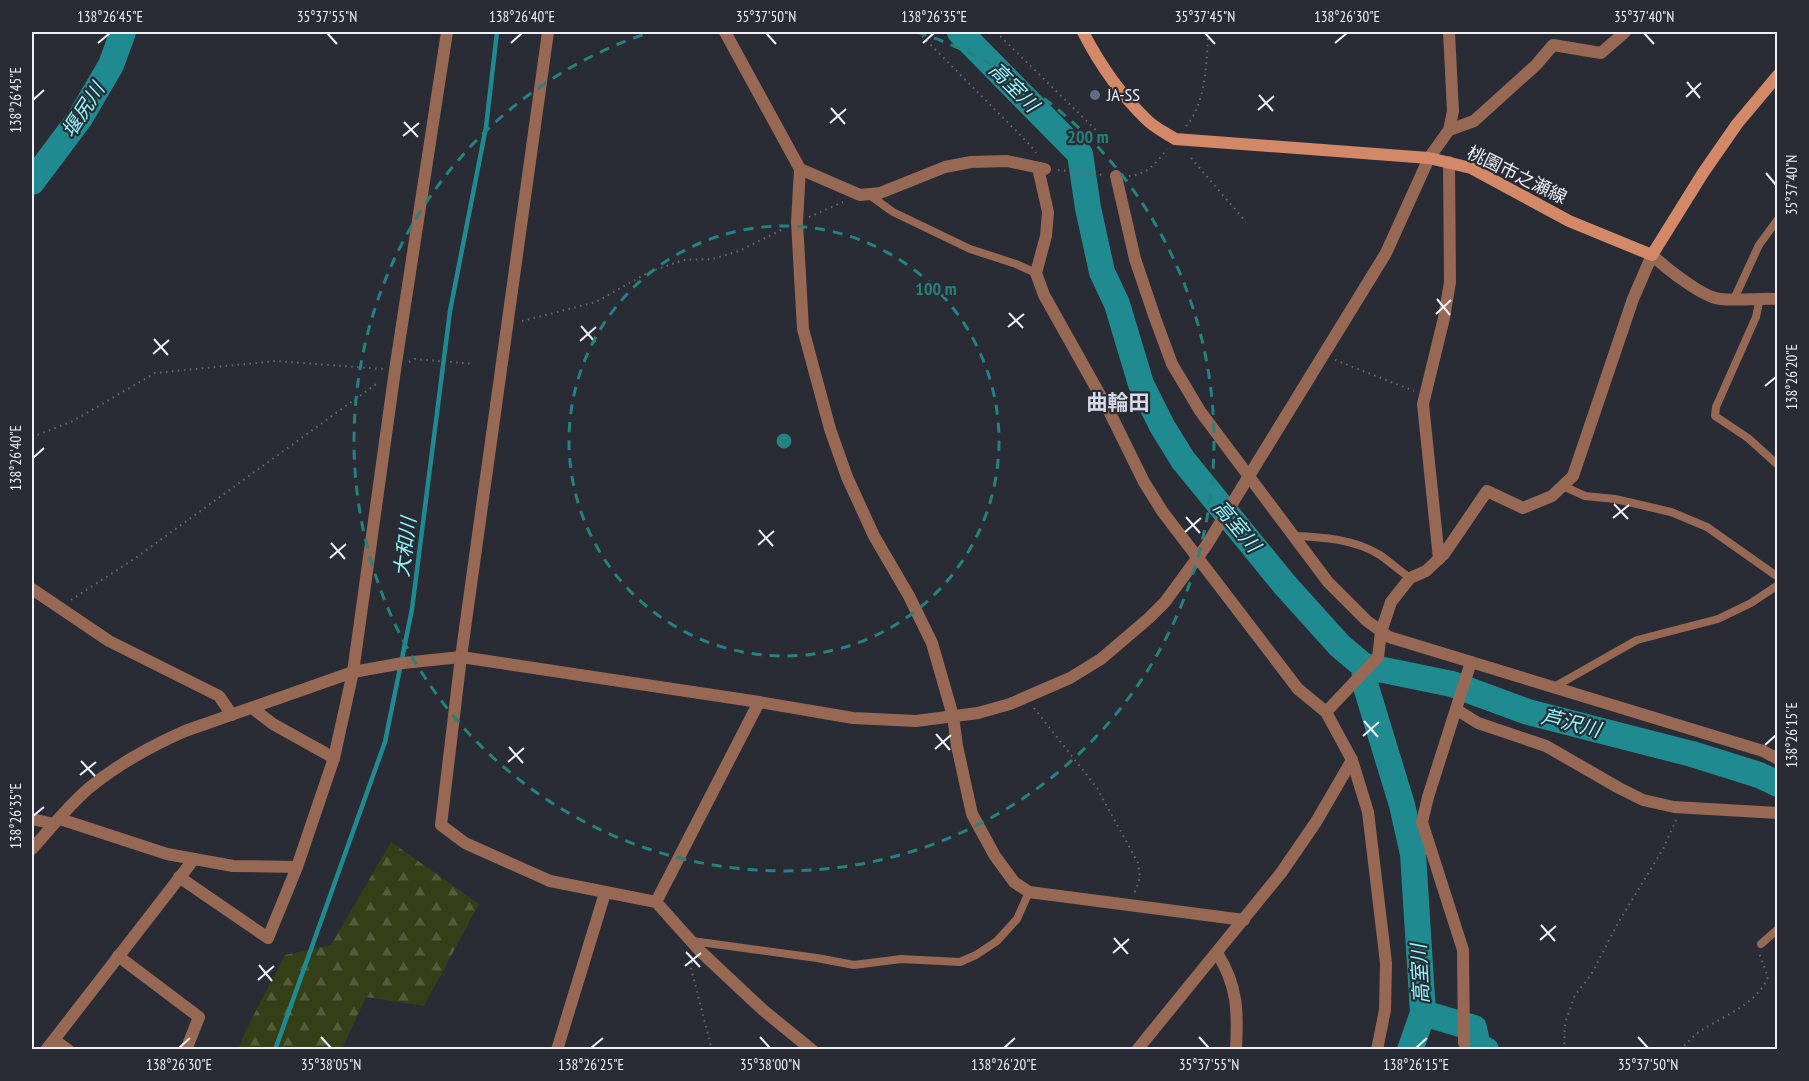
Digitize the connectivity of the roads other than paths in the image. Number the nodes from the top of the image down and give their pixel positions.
1 (447, 32) edge
2 (548, 32) edge
3 (725, 32) edge
4 (1083, 32) edge
5 (1449, 32) edge
6 (1625, 32) edge
7 (1778, 75) edge
8 (1449, 130) junction
9 (1429, 158) junction
10 (1449, 162) junction
11 (800, 169) junction
12 (1116, 176) road end
13 (864, 194) junction
14 (1778, 219) edge
15 (1652, 255) junction
16 (1036, 273) junction
17 (1760, 298) junction
18 (1734, 299) junction
19 (1778, 299) edge
20 (1778, 465) edge
21 (1247, 479) junction
22 (1563, 486) junction
23 (1293, 536) junction
24 (1202, 551) junction
25 (1439, 559) junction
26 (1778, 577) edge
27 (1410, 578) junction
28 (1778, 585) edge
29 (32, 589) edge
30 (1381, 632) junction
31 (455, 658) junction
32 (1470, 667) junction
33 (358, 671) junction
34 (1554, 687) junction
35 (759, 702) junction
36 (1458, 706) junction
37 (252, 708) junction
38 (1326, 712) junction
39 (232, 715) junction
40 (953, 716) junction
41 (334, 758) junction
42 (1778, 759) edge
43 (1352, 760) junction
44 (1778, 813) edge
45 (32, 819) edge
46 (57, 821) junction
47 (32, 849) edge
48 (194, 859) junction
49 (297, 867) junction
50 (179, 877) junction
51 (1029, 892) junction
52 (605, 893) junction
53 (656, 902) junction
54 (1245, 920) junction
55 (1778, 929) edge
56 (692, 941) junction
57 (1761, 944) road end
58 (1217, 953) junction
59 (118, 956) junction
60 (1464, 1043) dead end
61 (50, 1045) edge
62 (68, 1050) edge
63 (186, 1050) edge
64 (557, 1050) edge
65 (812, 1050) edge
66 (1137, 1050) edge
67 (1236, 1050) edge
68 (1377, 1050) edge

1 - 33 street
2 - 31 street
3 - 11 street
4 - 9 main road, 桃園市之瀬線
5 - 8 street
6 - 8 street
7 - 15 main road
8 - 9 street
9 - 10 main road, 桃園市之瀬線
9 - 21 street
10 - 15 main road, 桃園市之瀬線
10 - 25 street
11 - 13 street
11 - 40 street
12 - 21 street
13 - 16 lane
13 - 16 street
14 - 18 lane
15 - 18 street
15 - 22 street
16 - 24 street
17 - 18 street
17 - 19 street
17 - 20 lane
21 - 23 street
21 - 24 street
22 - 25 street
22 - 26 lane
23 - 27 lane
23 - 30 street
24 - 38 street
24 - 40 street
25 - 27 street
27 - 30 street
28 - 34 lane
29 - 39 street
30 - 32 street
30 - 38 street
31 - 33 street
31 - 35 street
31 - 52 street
32 - 34 street
32 - 36 street
33 - 37 street
33 - 41 street
34 - 42 street
35 - 40 street
35 - 53 street
36 - 44 street
36 - 60 street
37 - 39 street
37 - 41 street
38 - 43 street
39 - 46 street
40 - 51 street
41 - 49 street
43 - 54 street
43 - 68 street
45 - 46 street
46 - 47 street
46 - 48 street
48 - 49 street
48 - 50 street
49 - 50 street
50 - 59 street
51 - 54 street
51 - 56 lane
52 - 53 street
52 - 64 street
53 - 56 street
54 - 58 street
55 - 57 lane
56 - 65 street
58 - 66 street
58 - 67 street
59 - 61 street
59 - 63 street
61 - 62 street

